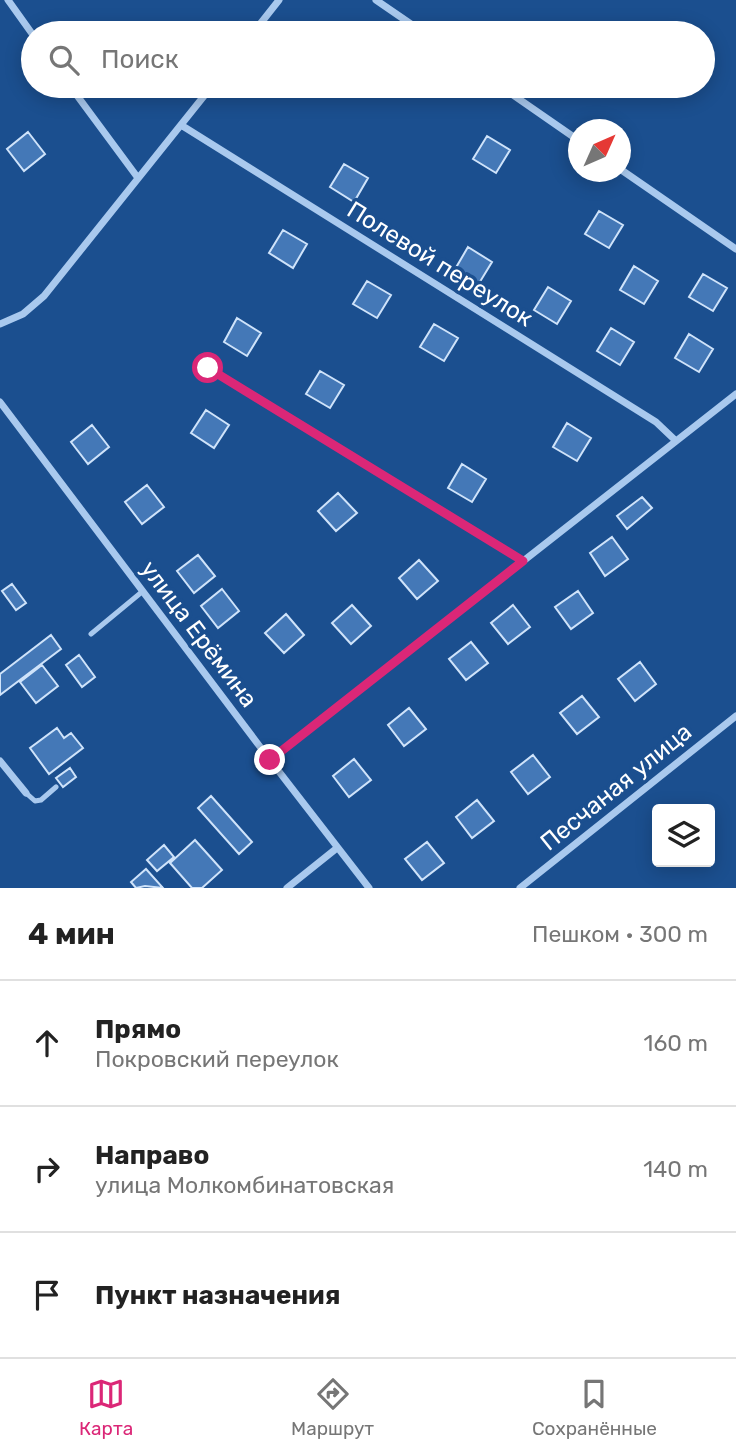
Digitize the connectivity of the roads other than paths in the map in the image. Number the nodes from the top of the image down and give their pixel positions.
1 (8, 0) edge
2 (279, 0) edge
3 (376, 0) edge
4 (23, 21) edge
5 (262, 21) edge
6 (407, 21) edge
7 (79, 98) edge
8 (202, 98) edge
9 (518, 98) edge
10 (181, 125) junction
11 (568, 132) edge
12 (631, 176) edge
13 (138, 178) junction
14 (736, 249) edge
15 (0, 324) edge
16 (208, 368) dead end
17 (736, 394) edge
18 (0, 402) edge
19 (676, 441) junction
20 (523, 561) junction
21 (143, 591) junction
22 (91, 634) dead end
23 (736, 716) edge
24 (270, 760) junction
25 (0, 761) edge
26 (55, 788) dead end
27 (26, 793) joint
28 (337, 848) junction
29 (287, 888) edge
30 (369, 888) edge
31 (520, 888) edge

1 - 4 street
2 - 5 street
3 - 6 street
7 - 13 street
8 - 10 street
9 - 11 street
10 - 13 street
10 - 19 street, Полевой переулок
12 - 14 street
13 - 15 street
16 - 20 street
17 - 19 street
18 - 21 street, улица Ерёмина
19 - 20 street
20 - 24 street
21 - 22 lane
21 - 24 street, улица Ерёмина
23 - 31 street, Песчаная улица
24 - 28 street, улица Ерёмина
25 - 27 street
26 - 27 lane
28 - 29 street
28 - 30 street, улица Ерёмина

